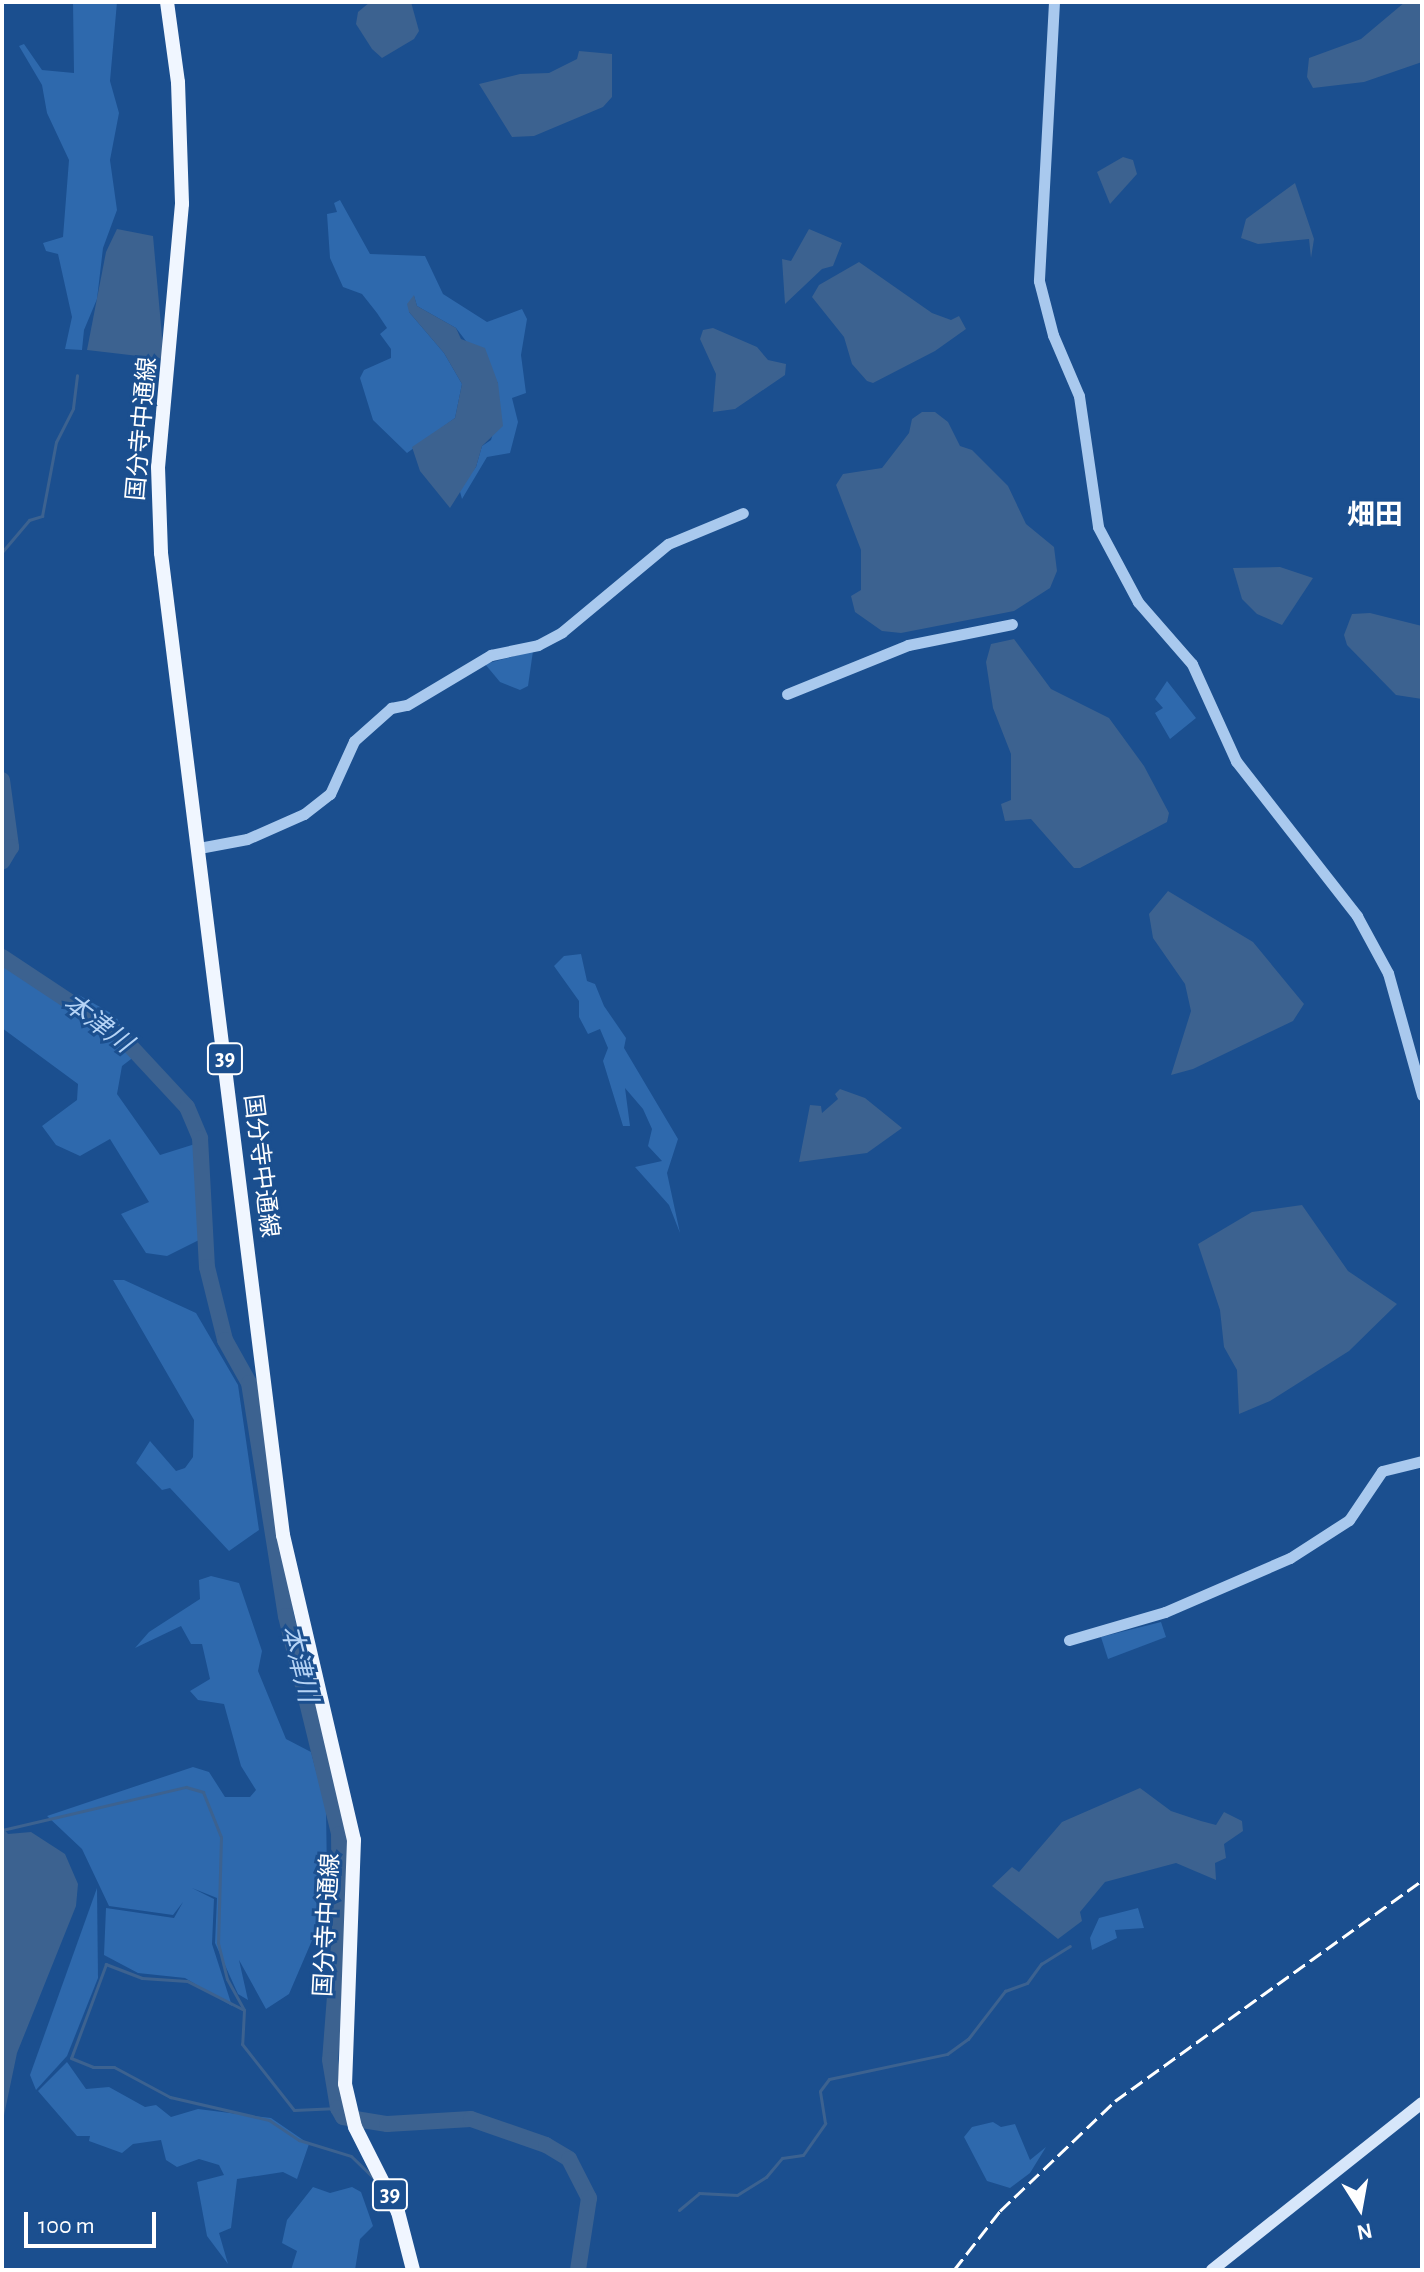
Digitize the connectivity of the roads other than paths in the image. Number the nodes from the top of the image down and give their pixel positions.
1 (167, 2) edge
2 (1054, 2) edge
3 (743, 513) dead end
4 (1012, 624) dead end
5 (787, 694) dead end
6 (199, 848) junction
7 (1422, 1095) edge
8 (1422, 1461) edge
9 (1069, 1640) dead end
10 (1422, 2103) edge
11 (413, 2270) edge
12 (1212, 2270) edge

1 - 6 main road, 国分寺中通線 / 39
2 - 7 street
3 - 6 street
4 - 5 street
6 - 11 main road, 国分寺中通線 / 39
8 - 9 street
10 - 12 main road

